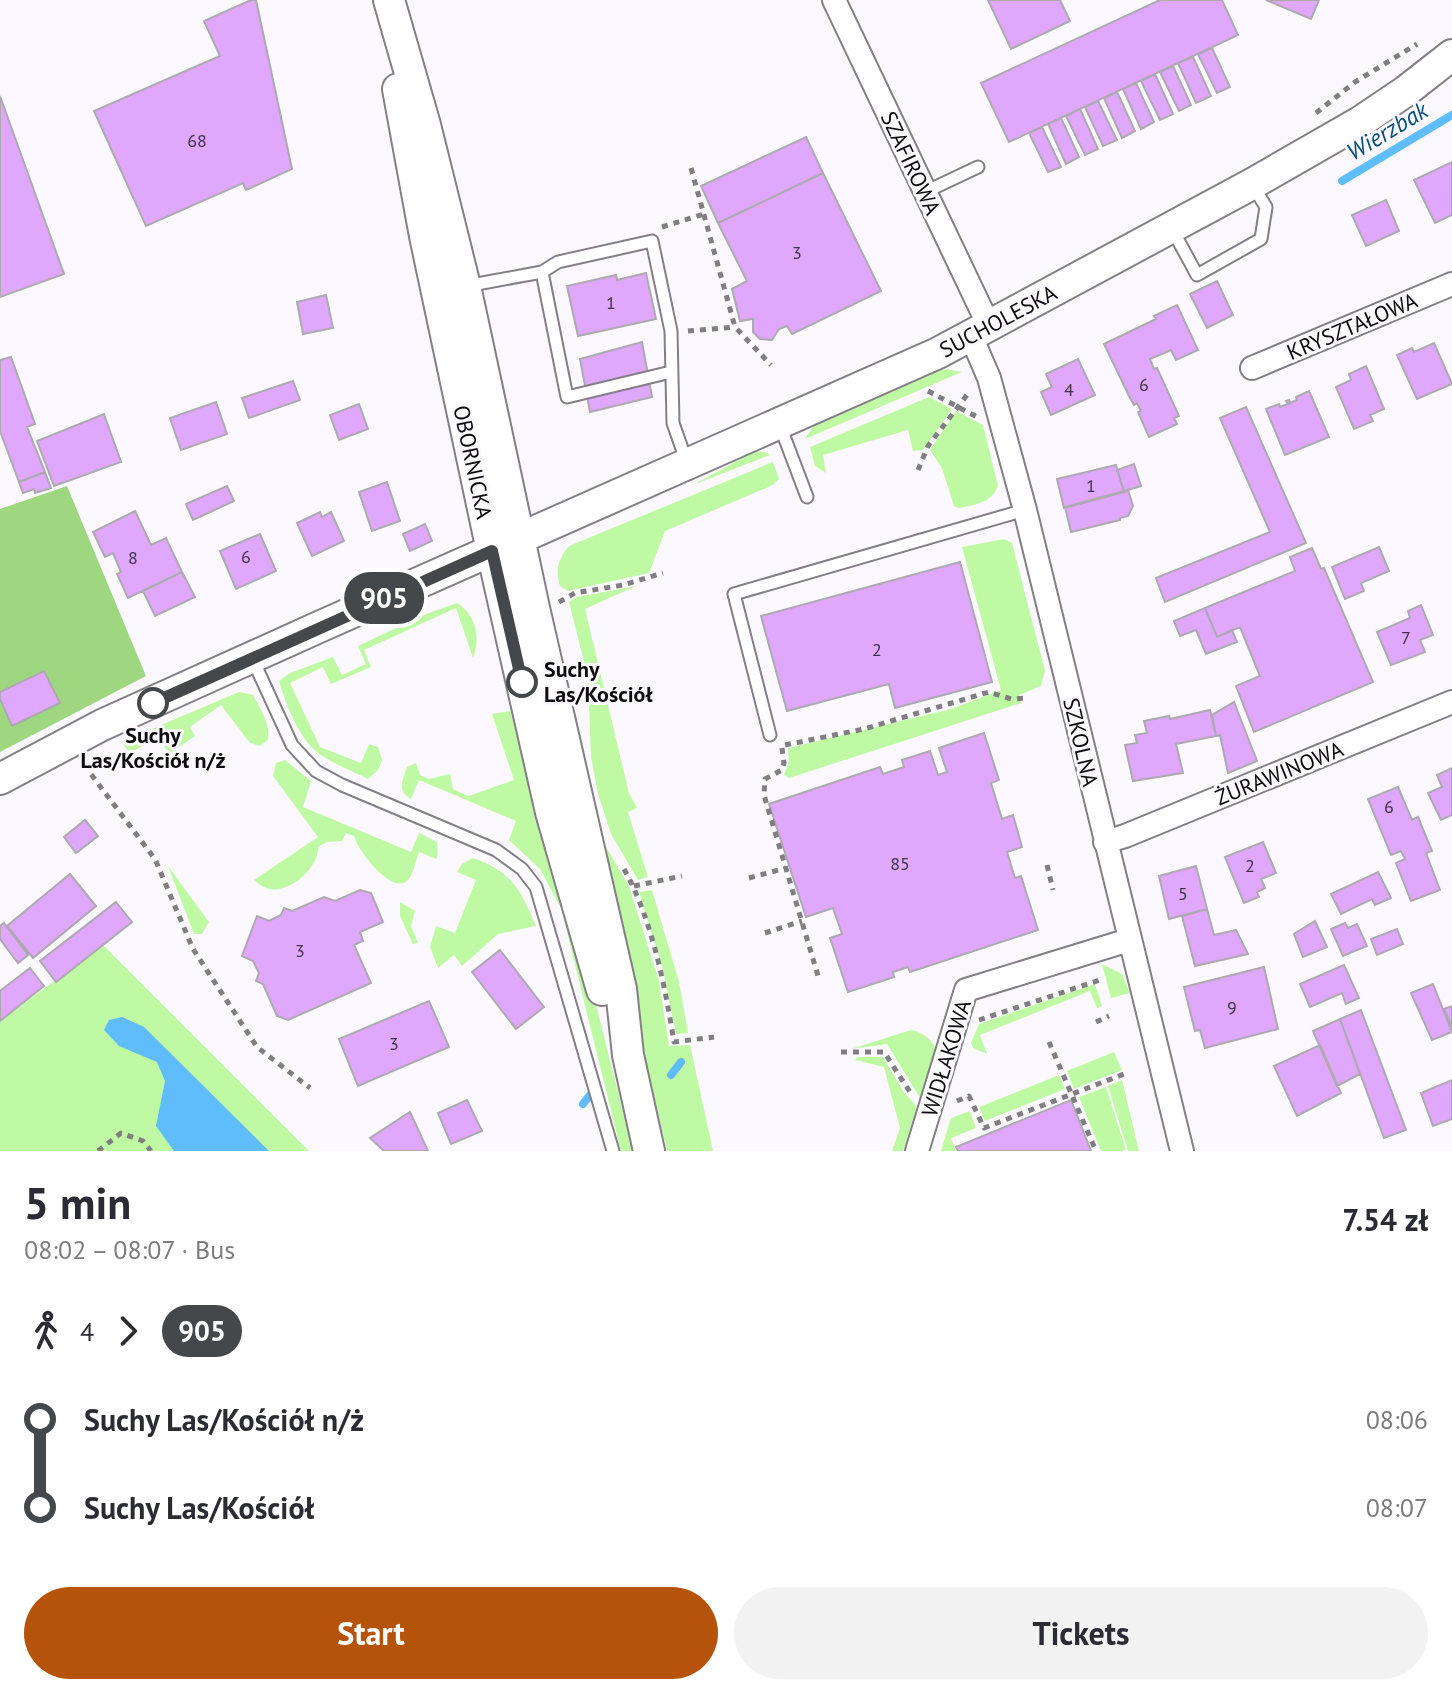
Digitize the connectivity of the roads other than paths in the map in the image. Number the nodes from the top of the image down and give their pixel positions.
1 (387, 0) edge
2 (834, 0) edge
3 (1452, 55) edge
4 (978, 167) dead end
5 (1252, 184) junction
6 (925, 192) junction
7 (1172, 228) junction
8 (433, 272) junction
9 (542, 272) junction
10 (1452, 284) edge
11 (465, 286) junction
12 (980, 331) junction
13 (1252, 368) dead end
14 (671, 372) junction
15 (778, 423) junction
16 (687, 463) junction
17 (807, 497) dead end
18 (1025, 510) junction
19 (505, 545) junction
20 (251, 658) junction
21 (1452, 702) edge
22 (770, 735) dead end
23 (0, 779) edge
24 (1105, 842) junction
25 (1129, 940) junction
26 (613, 1151) edge
27 (649, 1151) edge
28 (917, 1151) edge
29 (1182, 1151) edge

1 - 8 main road, OBORNICKA
1 - 11 main road, OBORNICKA
2 - 6 street, SZAFIROWA
3 - 5 main road, SUCHOLESKA
4 - 6 lane
5 - 7 main road, SUCHOLESKA
5 - 7 lane
6 - 12 street, SZAFIROWA
7 - 12 main road, SUCHOLESKA
8 - 11 lane
8 - 19 main road, OBORNICKA
9 - 11 lane
9 - 14 lane
9 - 14 lane
10 - 13 street, KRYSZTAŁOWA
11 - 19 main road, OBORNICKA
12 - 15 main road, SUCHOLESKA
12 - 18 street, SZKOLNA
14 - 16 lane
15 - 16 main road, SUCHOLESKA
15 - 17 lane
16 - 19 main road, SUCHOLESKA
18 - 22 lane
18 - 24 street, SZKOLNA
19 - 20 main road, SUCHOLESKA
19 - 27 main road, OBORNICKA
20 - 23 main road, SUCHOLESKA
20 - 26 lane
21 - 24 street, ŻURAWINOWA
24 - 25 street, SZKOLNA
25 - 28 street, WIDŁAKOWA
25 - 29 street, SZKOLNA

